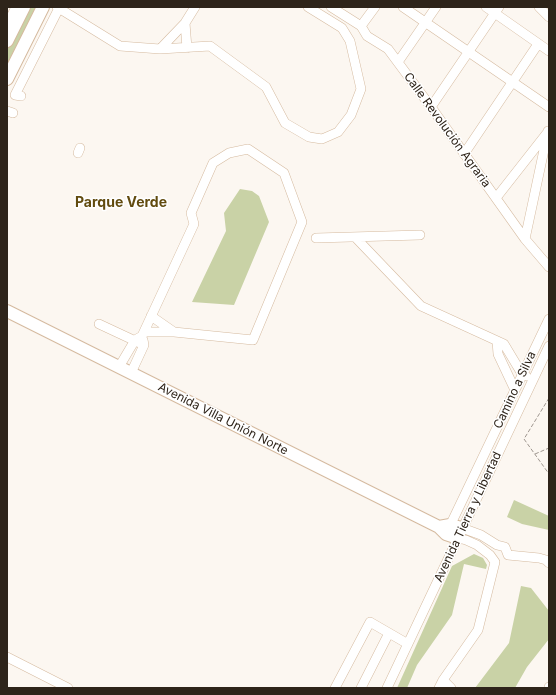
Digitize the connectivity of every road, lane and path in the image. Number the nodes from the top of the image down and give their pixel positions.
1 (16, 7) edge
2 (24, 7) edge
3 (44, 7) edge
4 (56, 7) edge
5 (195, 7) edge
6 (308, 7) edge
7 (331, 7) edge
8 (375, 7) edge
9 (403, 7) edge
10 (436, 7) edge
11 (486, 7) edge
12 (538, 7) edge
13 (497, 10) edge
14 (549, 17) edge
15 (426, 22) junction
16 (185, 23) junction
17 (7, 25) edge
18 (360, 26) junction
19 (7, 40) edge
20 (538, 44) junction
21 (187, 48) junction
22 (160, 49) junction
23 (468, 51) junction
24 (549, 51) edge
25 (398, 62) junction
26 (7, 79) edge
27 (512, 81) junction
28 (7, 96) edge
29 (21, 96) dead end
30 (431, 107) junction
31 (549, 107) edge
32 (549, 130) edge
33 (464, 154) junction
34 (496, 198) junction
35 (420, 235) dead end
36 (355, 237) junction
37 (316, 238) dead end
38 (525, 239) junction
39 (549, 267) edge
40 (7, 311) edge
41 (151, 316) junction
42 (549, 319) edge
43 (98, 324) dead end
44 (174, 332) junction
45 (142, 338) junction
46 (497, 341) junction
47 (549, 346) edge
48 (119, 367) junction
49 (131, 373) junction
50 (522, 374) junction
51 (533, 379) junction
52 (515, 390) junction
53 (549, 398) edge
54 (508, 407) junction
55 (518, 411) junction
56 (549, 448) edge
57 (535, 454) junction
58 (483, 459) junction
59 (493, 464) junction
60 (549, 474) edge
61 (451, 530) junction
62 (498, 545) junction
63 (508, 555) junction
64 (492, 558) junction
65 (549, 563) edge
66 (389, 633) junction
67 (408, 644) junction
68 (9, 661) edge
69 (441, 684) edge
70 (68, 688) edge
71 (335, 688) edge
72 (361, 688) edge
73 (387, 688) edge
74 (451, 688) edge

1 - 17 street
2 - 19 main road
3 - 26 main road
4 - 22 street
4 - 28 street
4 - 29 street
5 - 16 street
6 - 21 street
7 - 18 street, Calle Revolución Agraria
8 - 18 street
9 - 15 street
10 - 15 street
11 - 13 street
12 - 14 street
13 - 20 street
13 - 23 street
15 - 23 street
15 - 25 street
16 - 21 street
16 - 22 street
18 - 25 street, Calle Revolución Agraria
20 - 24 street
20 - 27 street
21 - 22 street
23 - 27 street
23 - 30 street
25 - 30 street, Calle Revolución Agraria
27 - 31 street
27 - 33 street
30 - 33 street, Calle Revolución Agraria
32 - 34 street
32 - 38 street
33 - 34 street, Calle Revolución Agraria
34 - 38 street, Calle Revolución Agraria
35 - 36 street
36 - 37 street
36 - 46 street
38 - 39 street, Calle Revolución Agraria
40 - 48 main road, Avenida Villa Unión Norte
41 - 44 street
41 - 44 street
41 - 45 street
42 - 50 street, Camino a Silva
43 - 45 street
44 - 45 street
45 - 48 street
45 - 49 street
46 - 50 street
46 - 52 street
47 - 51 street, Avenida Tierra y Libertad
48 - 49 main road, Avenida Villa Unión Norte
49 - 61 main road, Avenida Villa Unión Norte
50 - 51 street
50 - 52 street, Camino a Silva
51 - 55 street, Avenida Tierra y Libertad
52 - 54 street, Camino a Silva
53 - 57 path
54 - 55 street
54 - 58 street, Camino a Silva
55 - 59 street, Avenida Tierra y Libertad
56 - 57 path
57 - 60 path
58 - 59 street
58 - 61 street, Camino a Silva
59 - 61 street, Avenida Tierra y Libertad
61 - 62 street
61 - 64 street
61 - 67 street, Avenida Tierra y Libertad
62 - 63 street
62 - 64 street
63 - 64 street
63 - 65 street
64 - 69 street
66 - 67 street
66 - 71 street
66 - 72 street
67 - 73 street, Avenida Tierra y Libertad
68 - 70 street
69 - 74 street

